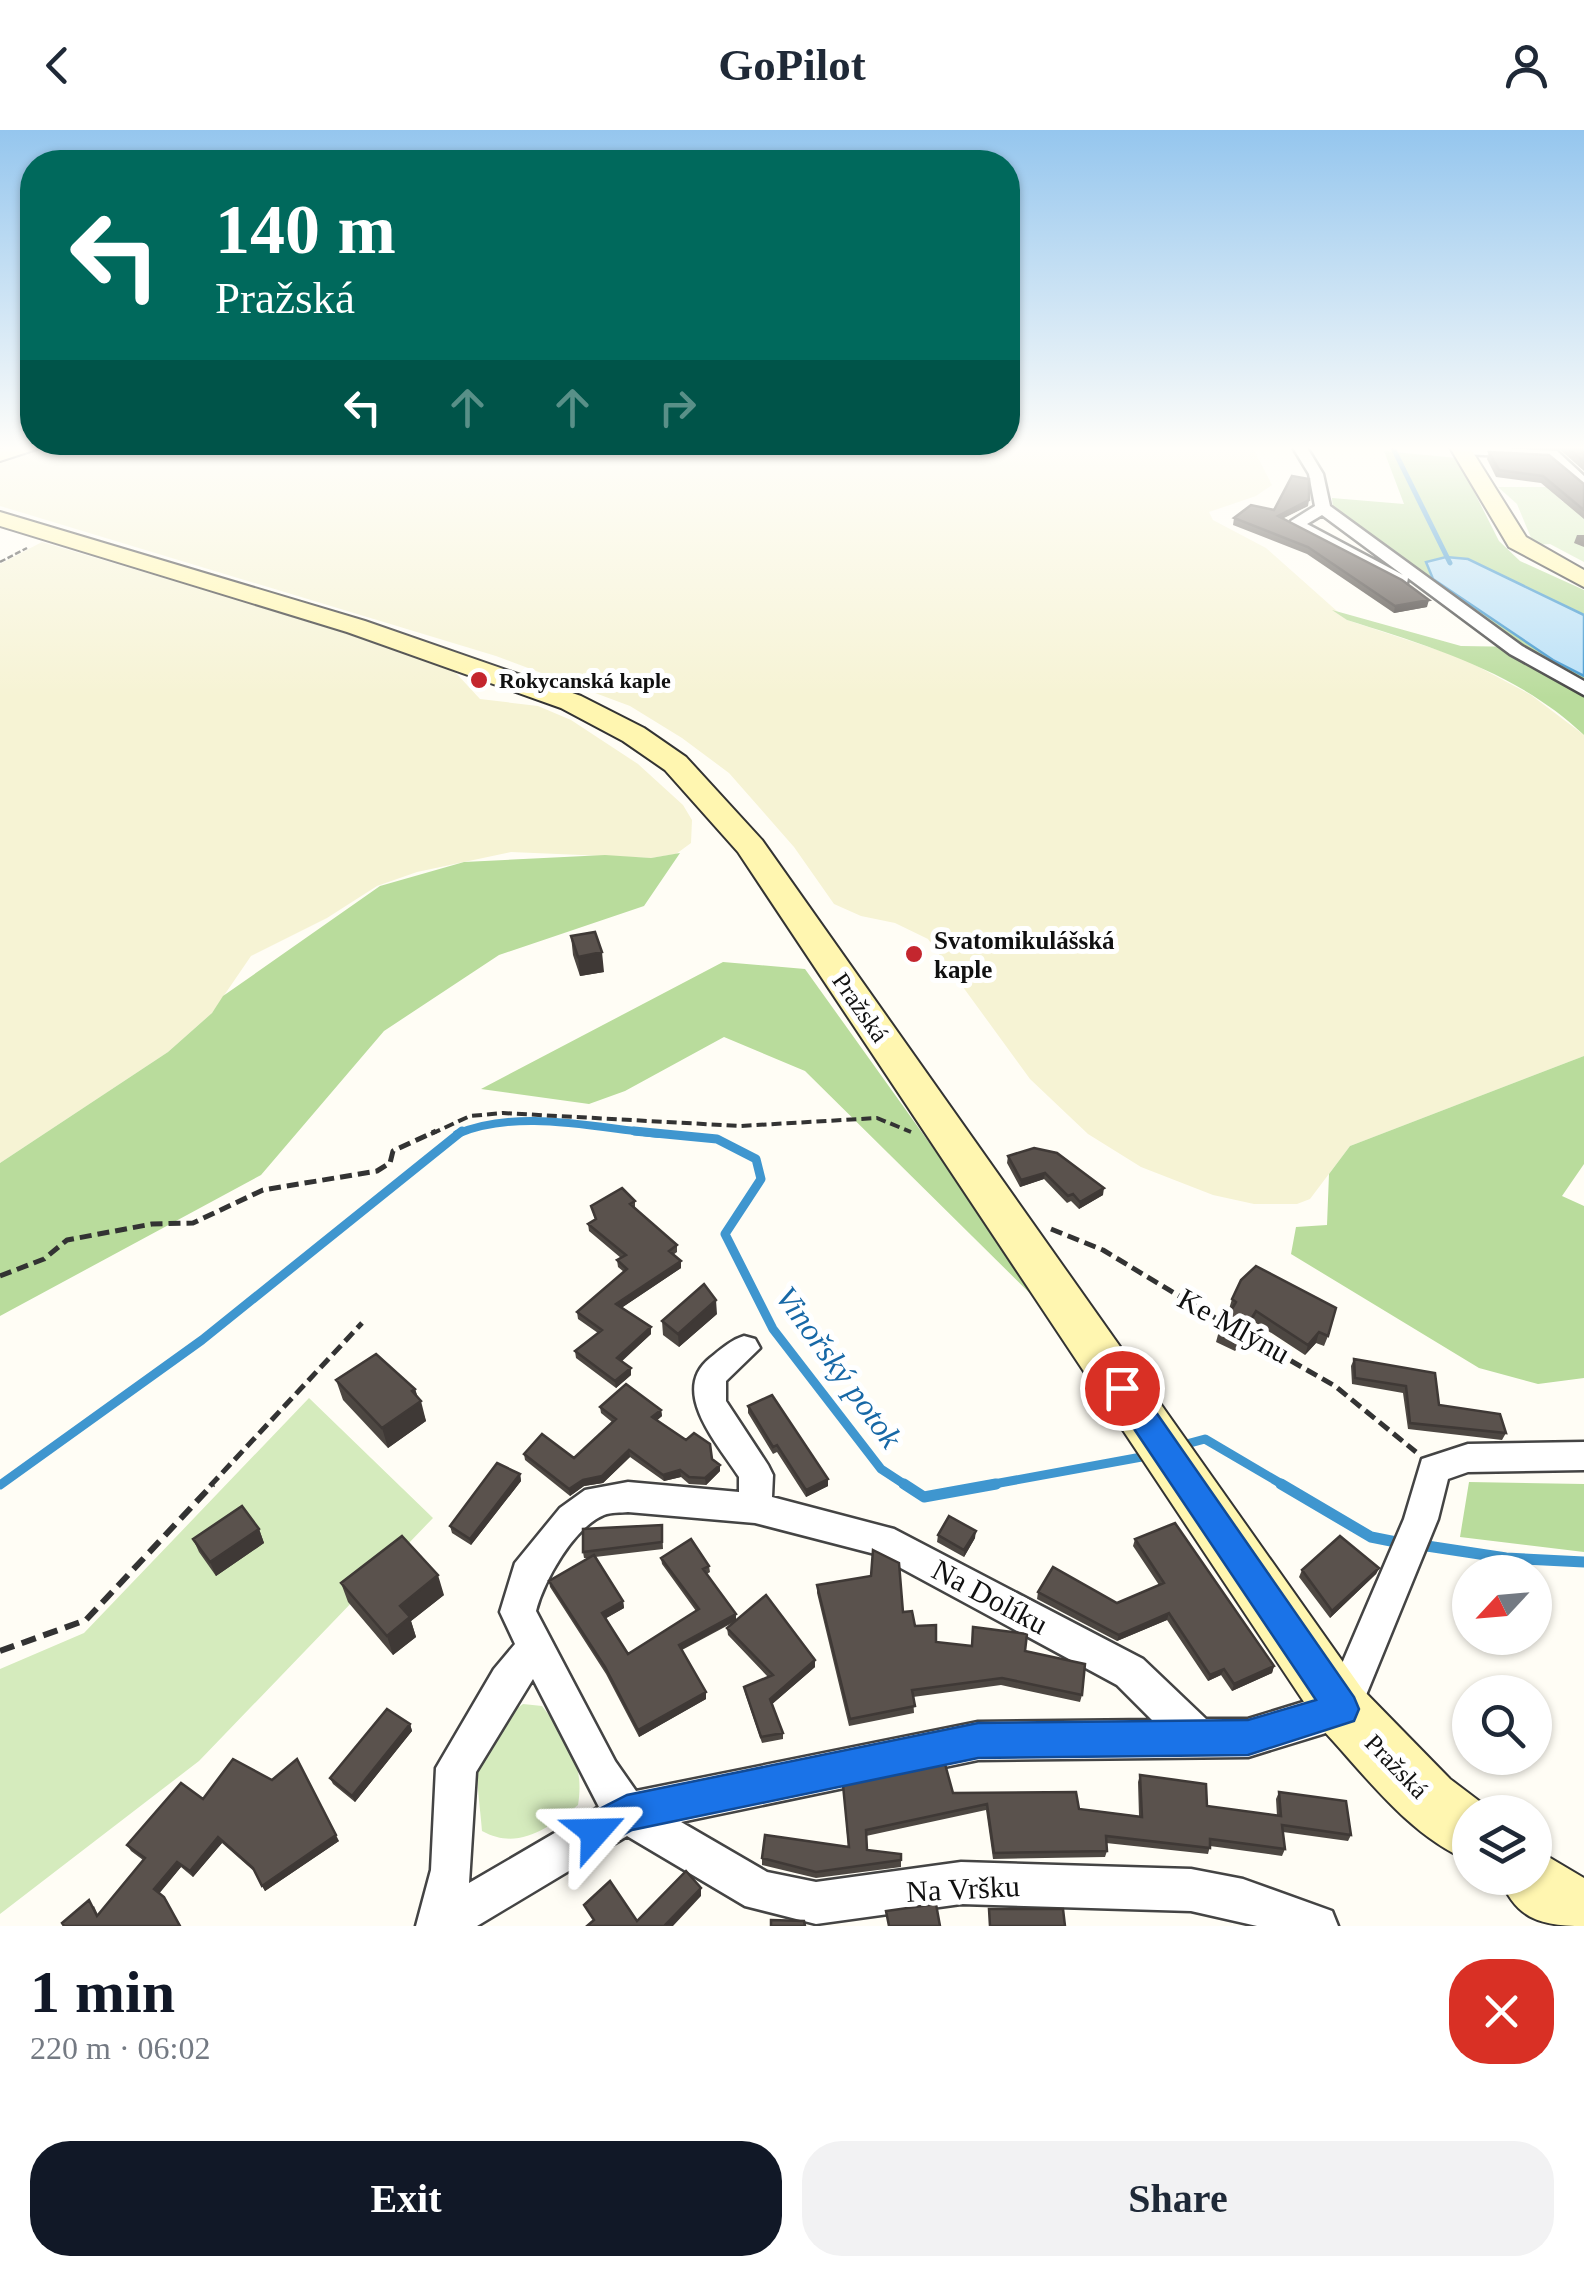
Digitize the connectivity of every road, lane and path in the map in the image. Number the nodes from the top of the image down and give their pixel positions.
1 (35, 530) edge
2 (1307, 530) edge
3 (1352, 530) edge
4 (1510, 530) edge
5 (49, 534) junction
6 (0, 562) edge
7 (1584, 580) edge
8 (1451, 604) junction
9 (1584, 689) edge
10 (960, 1151) junction
11 (1011, 1225) junction
12 (0, 1276) edge
13 (362, 1323) dead end
14 (744, 1348) dead end
15 (1584, 1456) edge
16 (1434, 1469) junction
17 (755, 1508) junction
18 (534, 1649) junction
19 (0, 1650) edge
20 (1342, 1709) junction
21 (1198, 1738) junction
22 (627, 1813) junction
23 (1452, 1817) edge
24 (1552, 1893) edge
25 (816, 1914) edge
26 (1584, 1916) edge
27 (437, 1926) edge
28 (1316, 1926) edge

1 - 5 main road, Pražská
2 - 8 street
3 - 8 street
4 - 7 main road
5 - 6 path
5 - 10 main road, Pražská
8 - 9 street
10 - 11 main road, Pražská
10 - 12 path
11 - 16 path, Ke Mlýnu
11 - 20 main road, Pražská
13 - 19 path
14 - 17 street
15 - 16 street
16 - 20 street
17 - 18 street, Na Dolíku
17 - 21 street, Na Dolíku
18 - 22 street, Na Dolíku
18 - 27 street
20 - 21 street
20 - 23 main road, Pražská
21 - 22 street
22 - 25 street, Na Vršku
22 - 27 street
24 - 26 main road
25 - 28 street, Na Vršku

